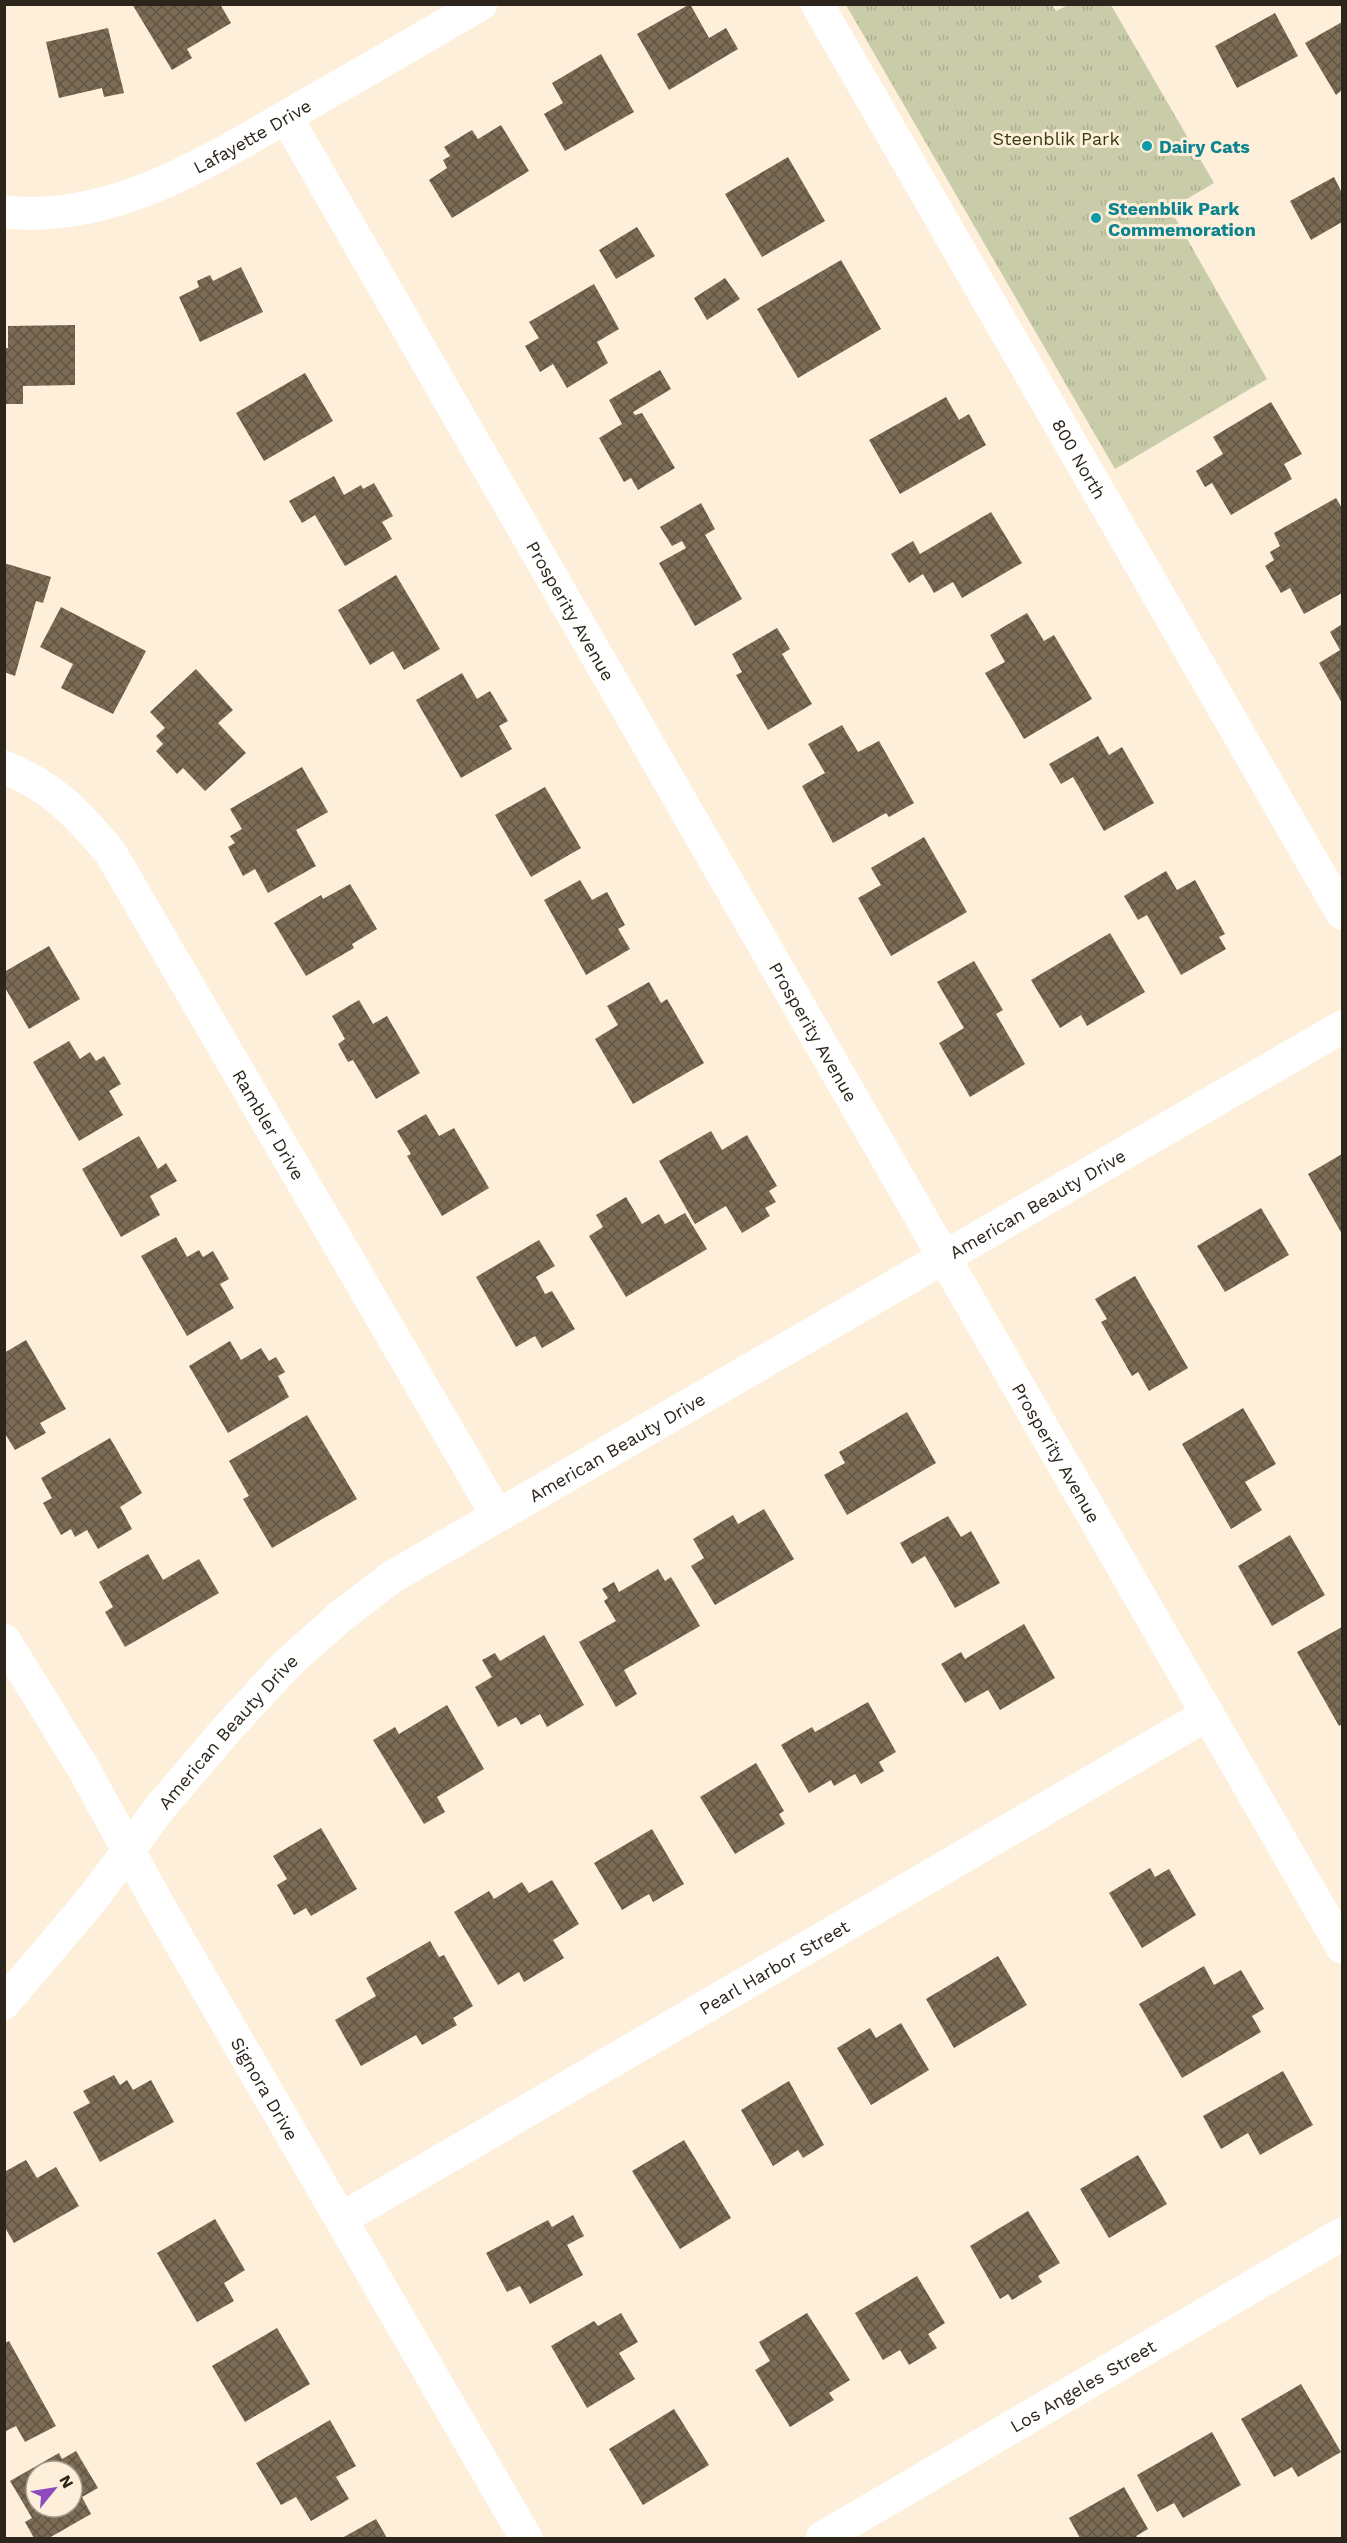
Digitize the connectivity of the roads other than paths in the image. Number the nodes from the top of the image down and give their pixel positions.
1 (481, 4) edge
2 (818, 4) edge
3 (286, 117) junction
4 (4, 212) edge
5 (4, 767) edge
6 (1342, 913) edge
7 (1342, 1027) edge
8 (945, 1257) junction
9 (497, 1515) junction
10 (4, 1640) edge
11 (1208, 1714) junction
12 (127, 1849) junction
13 (1342, 1947) edge
14 (4, 2003) edge
15 (340, 2219) junction
16 (1342, 2234) edge
17 (526, 2538) edge
18 (822, 2538) edge

1 - 3 street, Lafayette Drive
2 - 6 street, 800 North
3 - 4 street, Lafayette Drive
3 - 8 street, Prosperity Avenue
5 - 9 street, Rambler Drive
7 - 8 street, American Beauty Drive
8 - 9 street, American Beauty Drive
8 - 11 street, Prosperity Avenue
9 - 12 street, American Beauty Drive
10 - 12 street, Signora Drive
11 - 13 street, Prosperity Avenue
11 - 15 street, Pearl Harbor Street
12 - 14 street, American Beauty Drive
12 - 15 street, Signora Drive
15 - 17 street, Signora Drive
16 - 18 street, Los Angeles Street

